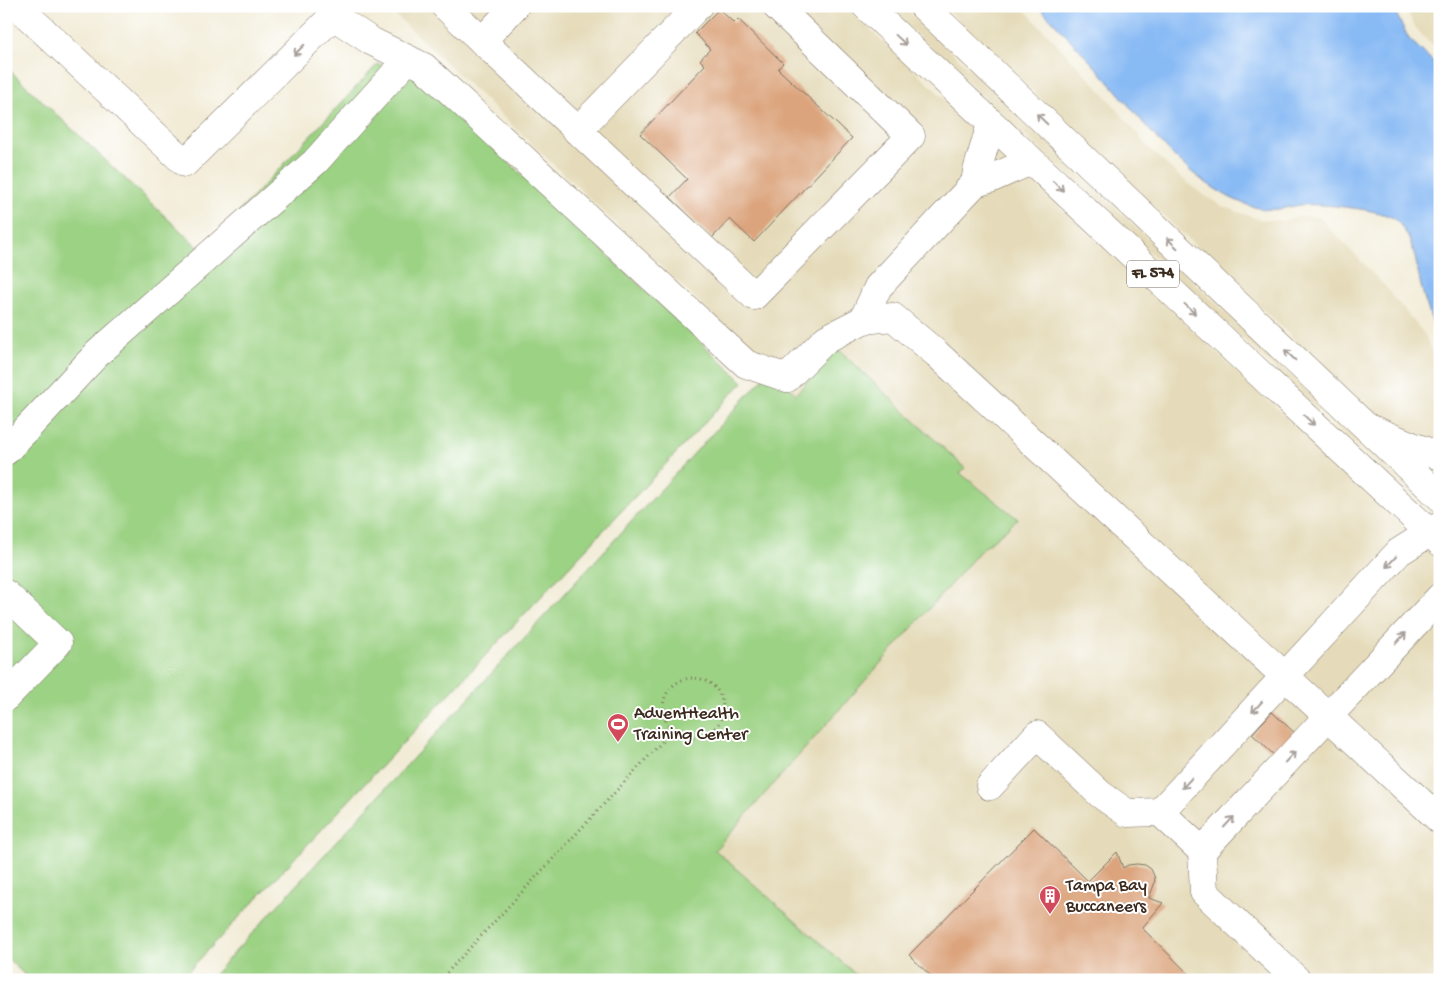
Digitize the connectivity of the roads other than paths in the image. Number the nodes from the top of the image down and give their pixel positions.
1 (17, 6) edge
2 (445, 6) edge
3 (515, 6) edge
4 (698, 6) edge
5 (776, 6) edge
6 (866, 6) edge
7 (923, 6) edge
8 (331, 11) edge
9 (482, 41) junction
10 (408, 59) junction
11 (991, 124) junction
12 (577, 131) junction
13 (1031, 161) junction
14 (975, 183) junction
15 (863, 320) junction
16 (1366, 427) junction
17 (6, 451) edge
18 (1440, 456) edge
19 (1440, 497) edge
20 (1436, 534) edge
21 (6, 594) edge
22 (1440, 597) edge
23 (1285, 677) junction
24 (6, 697) edge
25 (1328, 716) junction
26 (990, 786) dead end
27 (1160, 812) junction
28 (1440, 820) edge
29 (1202, 851) junction
30 (1297, 980) edge

8 -> 1 main road
2 - 9 main road
3 - 9 main road
4 - 12 main road
5 - 12 main road
6 -> 11 main road, FL 574
16 -> 7 main road, FL 574
8 - 10 main road
9 - 12 main road
10 - 15 main road
10 - 17 main road
11 - 13 main road, FL 574
11 - 14 main road
13 - 14 main road
13 -> 20 main road, FL 574
14 - 15 main road
15 - 23 main road
16 - 18 main road
16 - 19 main road, FL 574
20 -> 23 main road
21 - 24 main road
25 -> 22 main road
23 - 25 main road
23 -> 27 main road
25 - 28 main road
29 -> 25 main road
26 - 27 main road
27 - 29 main road
29 - 30 main road

